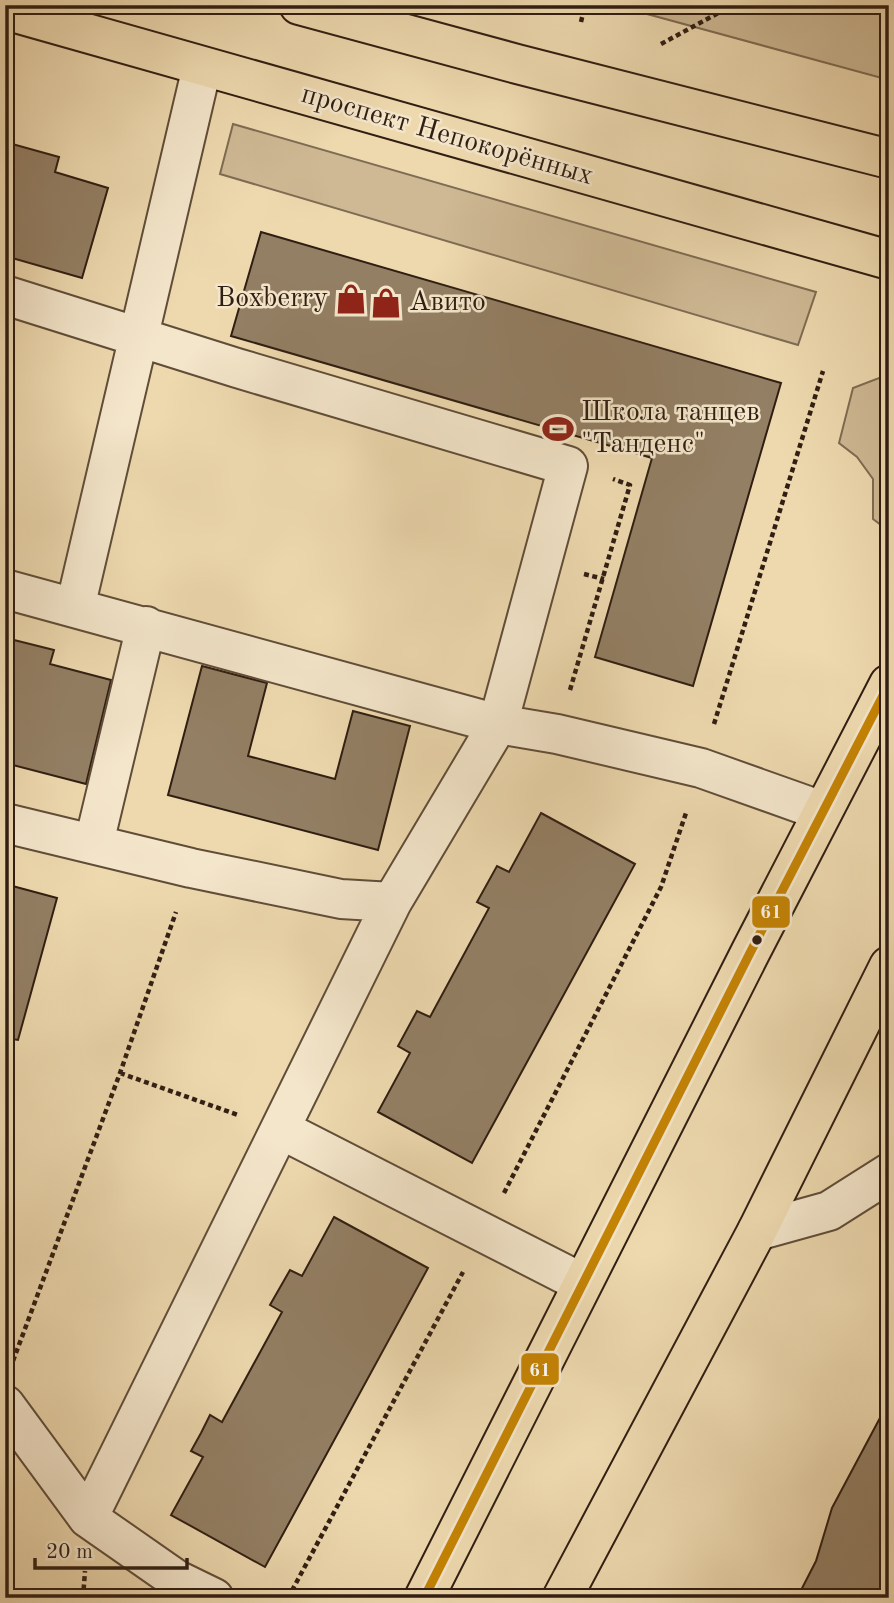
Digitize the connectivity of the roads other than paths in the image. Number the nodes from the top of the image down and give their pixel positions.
1 (299, 5) edge
2 (5, 9) edge
3 (202, 66) junction
4 (889, 159) edge
5 (889, 260) edge
6 (5, 295) edge
7 (138, 337) junction
8 (5, 589) edge
9 (75, 608) junction
10 (146, 626) junction
11 (889, 684) edge
12 (498, 724) junction
13 (822, 811) junction
14 (5, 823) edge
15 (94, 843) junction
16 (393, 902) junction
17 (889, 965) edge
18 (280, 1129) junction
19 (889, 1173) edge
20 (757, 1231) junction
21 (582, 1283) junction
22 (8, 1387) edge
23 (88, 1518) junction
24 (453, 1540) junction
25 (170, 1589) edge
26 (214, 1598) edge
27 (402, 1598) edge
28 (424, 1598) edge
29 (562, 1598) edge

1 - 4 main road
2 - 3 main road, проспект Непокорённых
3 - 5 main road, проспект Непокорённых
3 - 7 lane
6 - 7 lane
7 - 9 lane
7 - 12 lane
8 - 9 lane
9 - 10 lane
10 - 12 lane
10 - 15 lane
11 - 13 main road
12 - 13 lane
12 - 16 lane
13 - 21 main road
14 - 15 lane
15 - 16 lane
16 - 18 lane
17 - 20 main road
18 - 21 lane
18 - 23 lane
19 - 20 lane
20 - 29 main road
21 - 24 main road
22 - 23 lane
23 - 25 lane
24 - 27 main road
24 - 28 main road
25 - 26 lane

